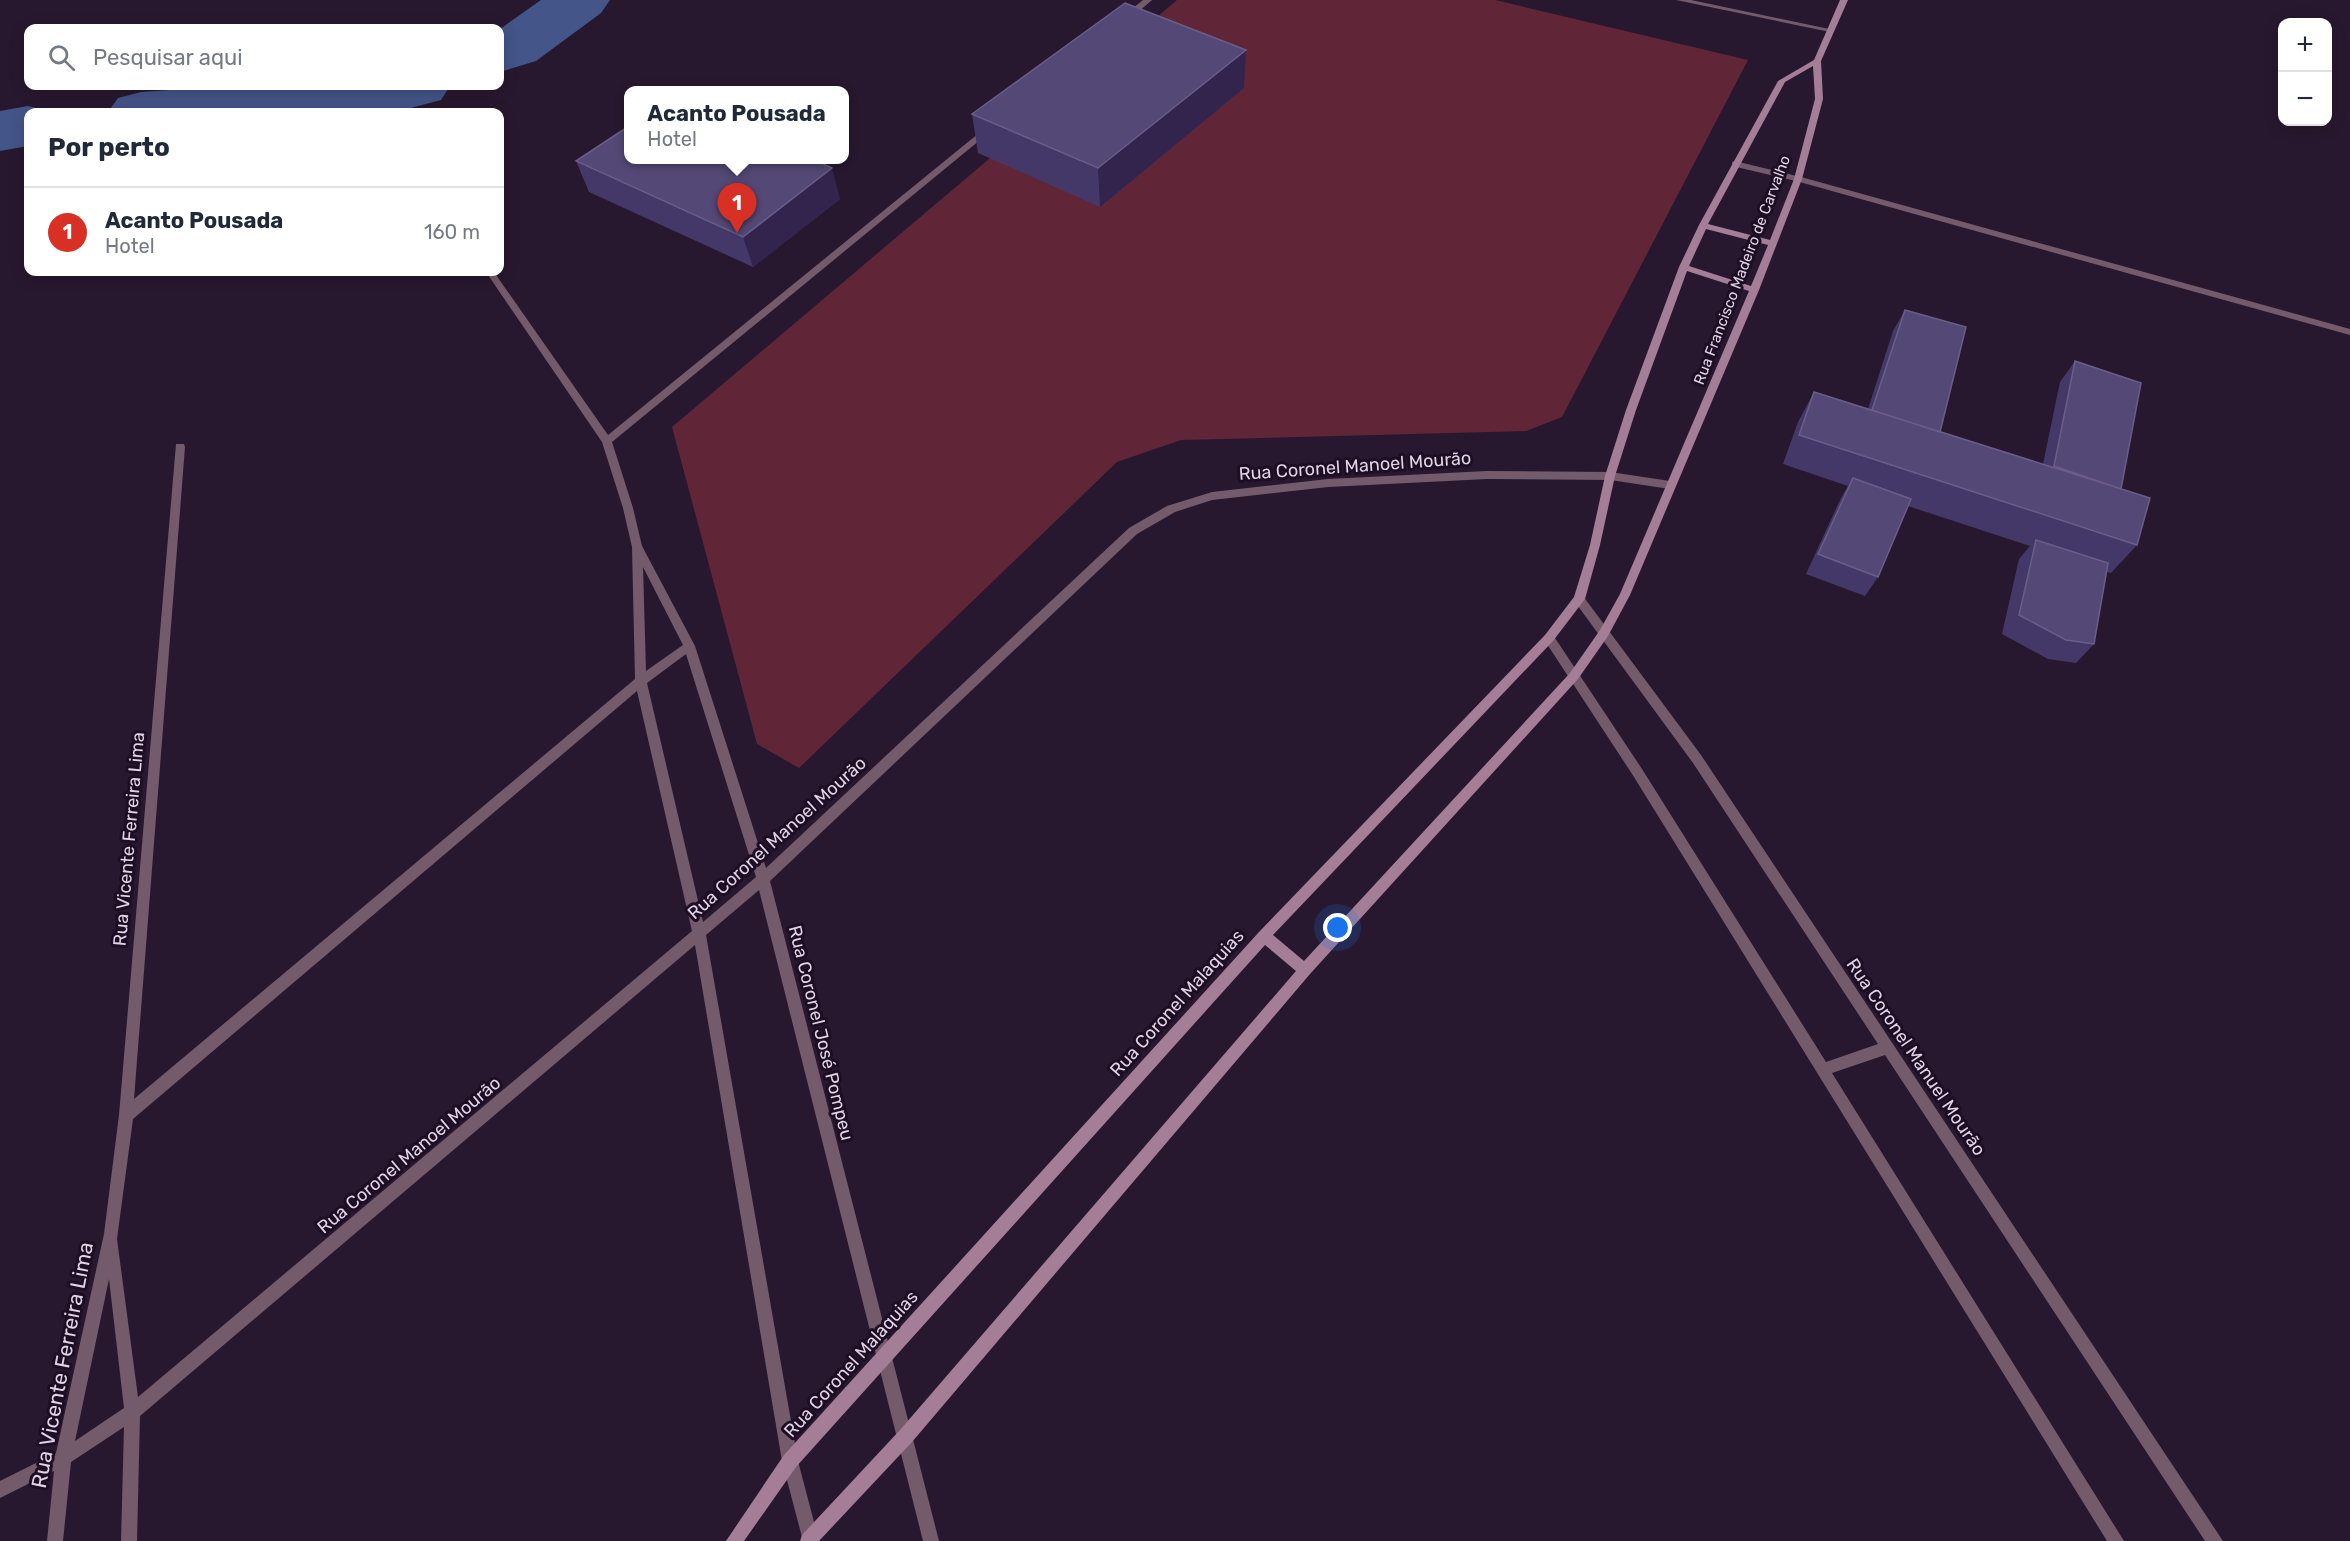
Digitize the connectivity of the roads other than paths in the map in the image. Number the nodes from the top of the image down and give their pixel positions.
1 (1148, 0) edge
2 (1680, 0) edge
3 (1844, 0) edge
4 (1116, 27) edge
5 (1830, 30) junction
6 (1818, 61) junction
7 (991, 128) edge
8 (1735, 164) junction
9 (1797, 179) junction
10 (1703, 225) junction
11 (1772, 243) junction
12 (1684, 267) junction
13 (493, 276) edge
14 (1754, 290) junction
15 (2350, 332) edge
16 (607, 441) junction
17 (180, 447) dead end
18 (1610, 476) junction
19 (1670, 485) junction
20 (637, 547) junction
21 (1579, 599) junction
22 (1604, 633) junction
23 (1549, 638) junction
24 (689, 646) junction
25 (1574, 676) junction
26 (641, 681) junction
27 (763, 879) junction
28 (699, 933) junction
29 (1264, 936) junction
30 (1305, 970) junction
31 (1888, 1047) junction
32 (1822, 1070) junction
33 (126, 1115) junction
34 (111, 1234) junction
35 (885, 1355) junction
36 (132, 1412) junction
37 (906, 1436) junction
38 (63, 1458) junction
39 (790, 1461) junction
40 (0, 1490) edge
41 (810, 1540) edge
42 (55, 1541) edge
43 (129, 1541) edge
44 (734, 1541) edge
45 (931, 1541) edge
46 (2116, 1541) edge
47 (2215, 1541) edge

1 - 4 street
2 - 5 street
3 - 5 main road, Rua Francisco Madeiro de Carvalho
5 - 6 main road, Rua Francisco Madeiro de Carvalho
6 - 8 main road
6 - 9 main road, Rua Francisco Madeiro de Carvalho
7 - 16 street
8 - 9 street
8 - 10 main road
9 - 11 main road, Rua Francisco Madeiro de Carvalho
9 - 15 street
10 - 11 main road
10 - 12 main road
11 - 14 main road, Rua Francisco Madeiro de Carvalho
12 - 14 main road
12 - 18 main road
13 - 16 street, Rua Coronel José Pompeu
14 - 19 main road, Rua Francisco Madeiro de Carvalho
16 - 20 street, Rua Coronel José Pompeu
17 - 33 street, Rua Vicente Ferreira Lima
18 - 19 street, Rua Coronel Manoel Mourão
18 - 21 main road, Rua Coronel Malaquias
18 - 27 street, Rua Coronel Manoel Mourão
19 - 22 main road
20 - 24 street, Rua Coronel José Pompeu
20 - 26 street, Rua Coronel José Pompeu
21 - 22 street, Rua Coronel Manuel Mourão
21 - 23 main road, Rua Coronel Malaquias
22 - 25 main road
22 - 31 street, Rua Coronel Manuel Mourão
23 - 25 street
23 - 29 main road, Rua Coronel Malaquias
24 - 26 street
24 - 27 street, Rua Coronel José Pompeu
25 - 30 main road
25 - 32 street
26 - 28 street, Rua Coronel José Pompeu
26 - 33 street
27 - 28 street, Rua Coronel Manoel Mourão
27 - 35 street, Rua Coronel José Pompeu
28 - 36 street, Rua Coronel Manoel Mourão
28 - 39 street, Rua Coronel José Pompeu
29 - 30 main road
29 - 35 main road, Rua Coronel Malaquias
30 - 37 main road
31 - 32 street
31 - 47 street, Rua Coronel Manuel Mourão
32 - 46 street
33 - 34 street, Rua Vicente Ferreira Lima
34 - 36 street, Rua Vicente Ferreira Lima
34 - 38 street, Rua Vicente Ferreira Lima
35 - 37 street, Rua Coronel José Pompeu
35 - 39 main road, Rua Coronel Malaquias
36 - 38 street, Rua Coronel Manoel Mourão
36 - 43 street, Rua Vicente Ferreira Lima
37 - 41 main road
37 - 45 street, Rua Coronel José Pompeu
38 - 40 street, Rua Coronel Manoel Mourão
38 - 42 street, Rua Vicente Ferreira Lima
39 - 41 street, Rua Coronel José Pompeu
39 - 44 main road, Rua Coronel Malaquias

